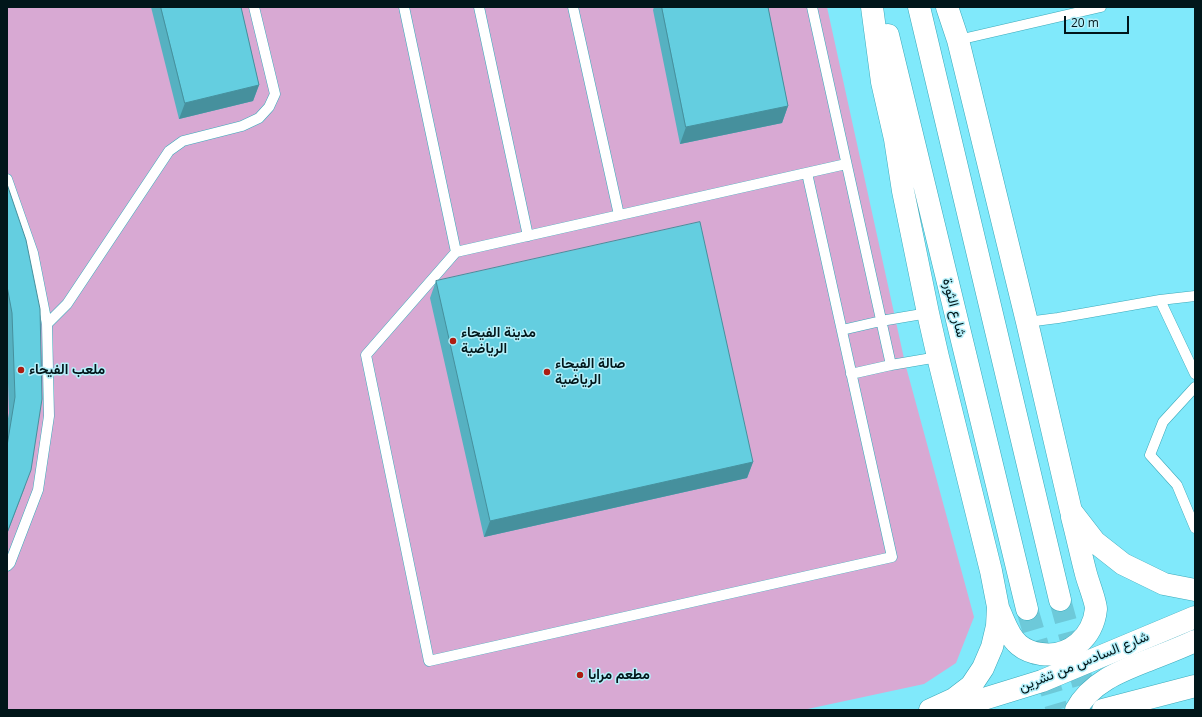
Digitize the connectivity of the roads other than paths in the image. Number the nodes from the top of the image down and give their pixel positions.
1 (254, 7) edge
2 (404, 7) edge
3 (478, 7) edge
4 (573, 7) edge
5 (812, 7) edge
6 (872, 7) edge
7 (881, 7) edge
8 (919, 7) edge
9 (947, 7) edge
10 (1101, 7) edge
11 (958, 40) junction
12 (846, 164) junction
13 (807, 173) junction
14 (7, 179) edge
15 (619, 215) junction
16 (528, 236) junction
17 (456, 252) junction
18 (1195, 296) edge
19 (1160, 300) junction
20 (928, 313) junction
21 (881, 321) junction
22 (1027, 322) junction
23 (47, 324) junction
24 (842, 330) junction
25 (938, 357) junction
26 (891, 365) junction
27 (852, 374) junction
28 (1195, 374) edge
29 (1195, 386) edge
30 (1071, 511) junction
31 (1195, 528) edge
32 (7, 566) edge
33 (1195, 590) edge
34 (1060, 600) tunnel mouth
35 (998, 607) junction
36 (1027, 609) tunnel mouth
37 (1195, 617) edge
38 (1195, 641) edge
39 (1195, 686) edge
40 (930, 710) edge
41 (948, 710) edge
42 (1076, 710) edge
43 (1103, 710) edge

1 - 23 lane
2 - 17 lane
3 - 16 lane
4 - 15 lane
5 - 12 lane
6 - 20 main road
7 - 36 main road, شارع الثورة
8 - 34 main road
9 - 11 main road
10 - 11 lane
11 - 22 main road
12 - 13 lane
12 - 21 lane
13 - 15 lane
13 - 24 lane
14 - 23 lane
15 - 16 lane
16 - 17 lane
17 - 27 lane
18 - 19 lane
19 - 22 lane
19 - 28 lane
20 - 21 lane
20 - 25 main road
21 - 24 lane
21 - 26 lane
22 - 30 main road
23 - 32 lane
24 - 27 lane
25 - 26 lane
25 - 35 main road
26 - 27 lane
29 - 31 lane
30 - 33 main road
30 - 35 main road
35 - 40 main road
37 - 41 main road, شارع السادس من تشرين
38 - 42 main road
39 - 43 main road

